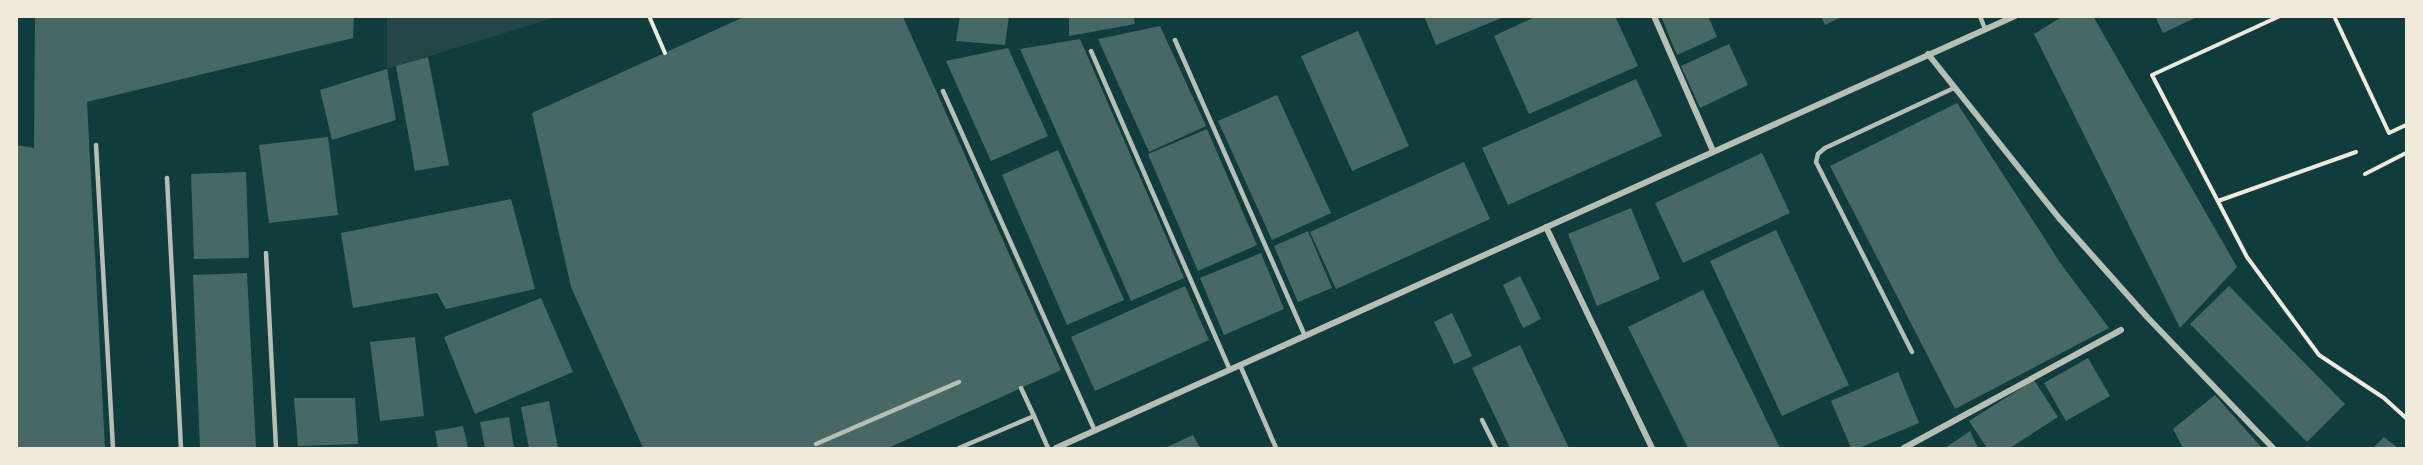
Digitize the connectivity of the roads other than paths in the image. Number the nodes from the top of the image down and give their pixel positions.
1 (1654, 16) edge
2 (1980, 16) edge
3 (2015, 16) edge
4 (1985, 29) junction
5 (1174, 40) dead end
6 (1091, 51) dead end
7 (1928, 54) junction
8 (1954, 88) junction
9 (943, 91) dead end
10 (96, 145) dead end
11 (1713, 151) junction
12 (167, 178) dead end
13 (1546, 227) junction
14 (266, 253) dead end
15 (2121, 330) dead end
16 (1305, 336) junction
17 (1912, 352) dead end
18 (1240, 365) junction
19 (1230, 370) junction
20 (959, 382) dead end
21 (1021, 388) dead end
22 (1034, 416) junction
23 (1482, 420) dead end
24 (1095, 431) junction
25 (816, 444) dead end
26 (1061, 447) edge
27 (112, 448) edge
28 (181, 448) edge
29 (276, 448) edge
30 (959, 448) edge
31 (1048, 448) edge
32 (1276, 448) edge
33 (1496, 448) edge
34 (1652, 448) edge
35 (1904, 448) edge
36 (2273, 448) edge

1 - 11 street
2 - 4 lane
3 - 4 street
4 - 7 street
5 - 16 lane
6 - 19 lane
7 - 8 street
7 - 11 street
8 - 17 lane
8 - 36 street
9 - 24 lane
10 - 27 lane
11 - 13 street
12 - 28 lane
13 - 16 street
13 - 34 street
14 - 29 lane
15 - 35 street
16 - 18 street
18 - 19 street
18 - 32 lane
19 - 24 street
20 - 25 lane
21 - 22 lane
22 - 30 lane
22 - 31 lane
23 - 33 lane
24 - 26 street

